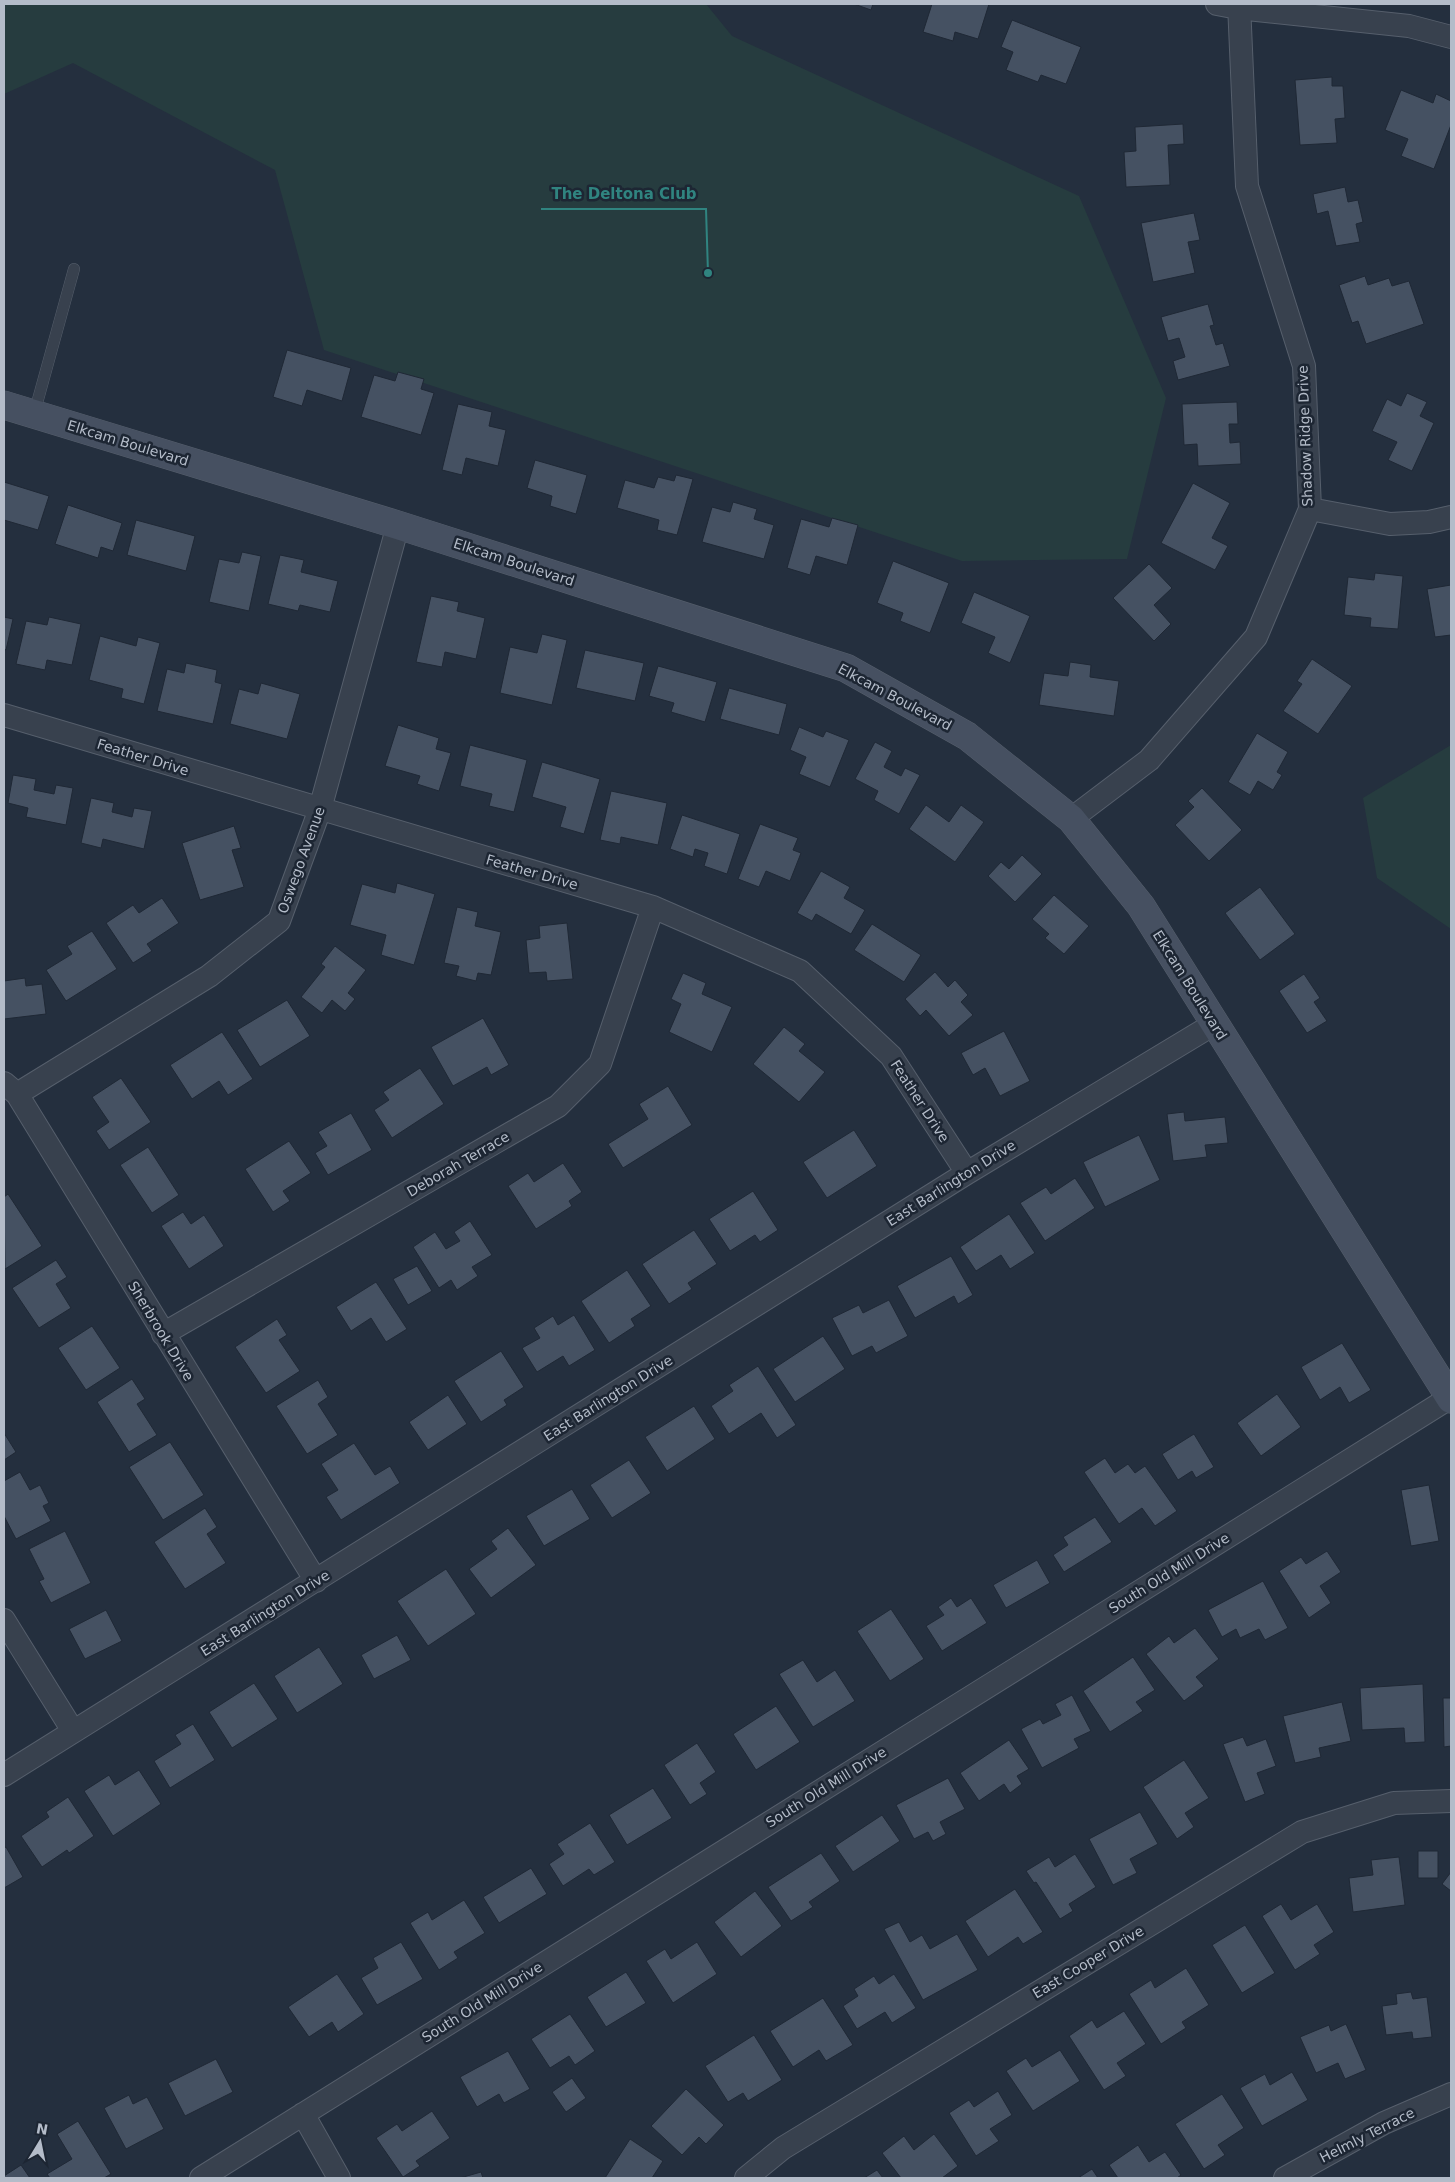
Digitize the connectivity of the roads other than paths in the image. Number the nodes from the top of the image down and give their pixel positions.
1 (1231, 5) edge
2 (1451, 37) edge
3 (74, 269) dead end
4 (4, 405) edge
5 (34, 414) junction
6 (1310, 509) junction
7 (1451, 517) edge
8 (398, 525) junction
9 (4, 716) edge
10 (320, 809) junction
11 (1071, 819) junction
12 (653, 908) junction
13 (1214, 1024) junction
14 (10, 1088) edge
15 (967, 1173) junction
16 (163, 1334) junction
17 (1451, 1398) edge
18 (316, 1582) junction
19 (4, 1620) edge
20 (73, 1731) junction
21 (4, 1775) edge
22 (1451, 1801) edge
23 (1451, 2094) edge
24 (303, 2114) junction
25 (201, 2178) edge
26 (339, 2178) edge
27 (746, 2178) edge
28 (1285, 2178) edge

1 - 2 street
1 - 6 street, Shadow Ridge Drive
3 - 5 lane
4 - 5 street, Elkcam Boulevard
5 - 8 street, Elkcam Boulevard
6 - 7 street
6 - 11 street, Shadow Ridge Drive
8 - 10 street, Oswego Avenue
8 - 11 street, Elkcam Boulevard
9 - 10 street, Feather Drive
10 - 12 street, Feather Drive
10 - 14 street, Oswego Avenue
11 - 13 street, Elkcam Boulevard
12 - 15 street, Feather Drive
12 - 16 street, Deborah Terrace
13 - 15 street, East Barlington Drive
13 - 17 street, Elkcam Boulevard
14 - 16 street, Sherbrook Drive
15 - 18 street, East Barlington Drive
16 - 18 street, Sherbrook Drive
17 - 24 street, South Old Mill Drive
18 - 20 street, East Barlington Drive
19 - 20 street
20 - 21 street, East Barlington Drive
22 - 27 street, East Cooper Drive
23 - 28 street, Helmly Terrace
24 - 25 street, South Old Mill Drive
24 - 26 street

